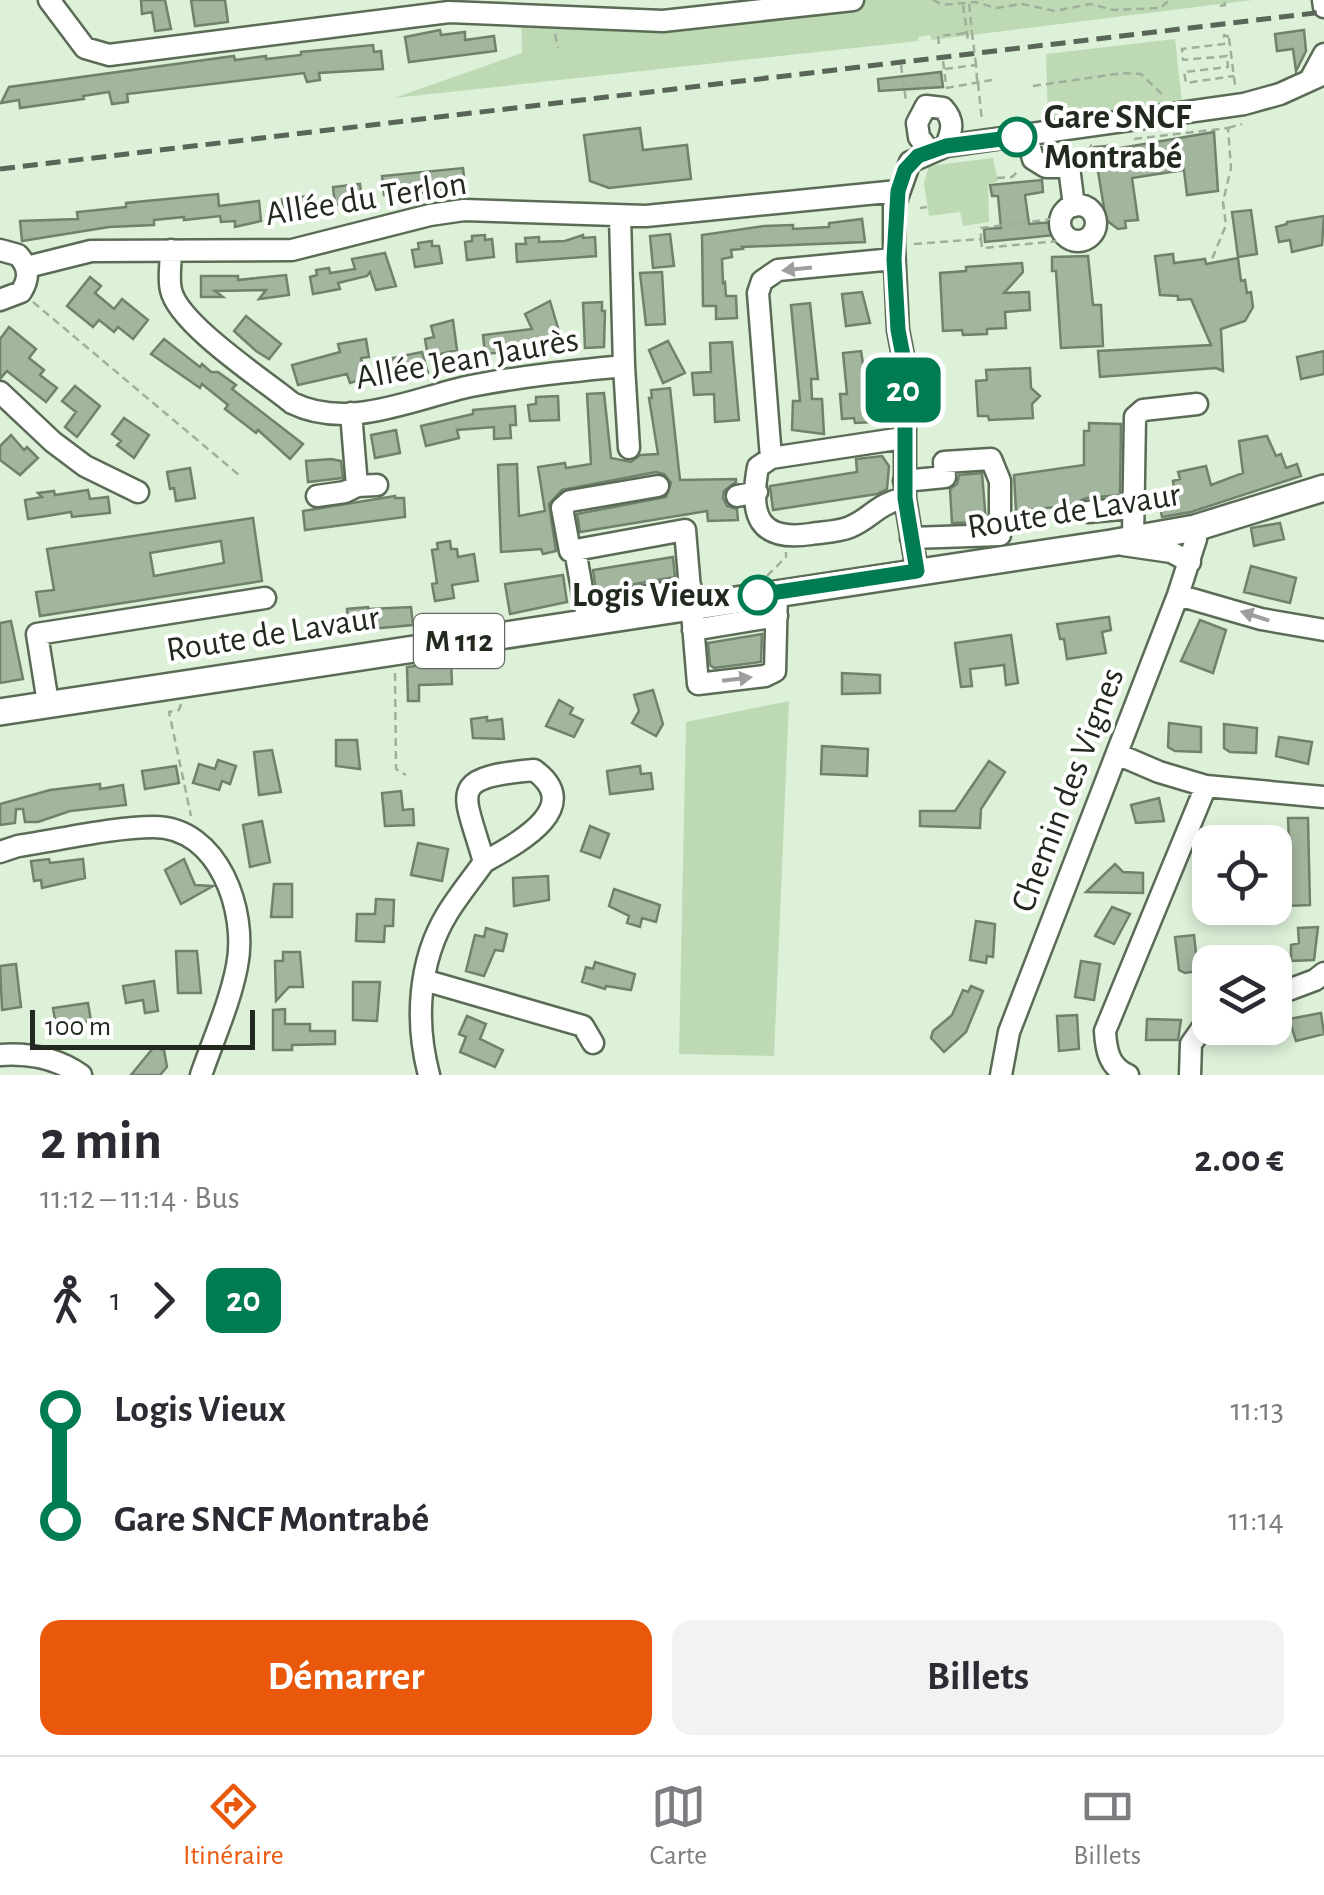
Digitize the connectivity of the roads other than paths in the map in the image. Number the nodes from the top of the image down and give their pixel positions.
1 (49, 0) edge
2 (853, 0) edge
3 (375, 10) edge
4 (1324, 54) edge
5 (1318, 76) edge
6 (1027, 136) junction
7 (938, 149) junction
8 (898, 191) junction
9 (1068, 212) junction
10 (620, 216) junction
11 (0, 250) edge
12 (171, 250) junction
13 (894, 252) junction
14 (27, 268) junction
15 (0, 300) edge
16 (624, 366) junction
17 (0, 392) edge
18 (1197, 404) dead end
19 (350, 413) junction
20 (903, 438) junction
21 (628, 448) dead end
22 (771, 458) junction
23 (658, 486) dead end
24 (1324, 488) edge
25 (904, 490) junction
26 (138, 492) dead end
27 (317, 496) dead end
28 (1132, 508) junction
29 (1088, 512) dead end
30 (1195, 528) junction
31 (911, 538) junction
32 (1122, 540) junction
33 (575, 550) junction
34 (1190, 562) junction
35 (917, 571) junction
36 (1182, 596) junction
37 (773, 597) junction
38 (264, 598) dead end
39 (692, 608) junction
40 (586, 614) junction
41 (1324, 630) edge
42 (48, 703) junction
43 (0, 712) edge
44 (1117, 754) junction
45 (1206, 786) junction
46 (1324, 796) edge
47 (0, 852) edge
48 (484, 862) junction
49 (1324, 973) edge
50 (424, 980) junction
51 (1292, 989) edge
52 (593, 1043) dead end
53 (1192, 1043) edge
54 (0, 1056) edge
55 (81, 1075) edge
56 (201, 1075) edge
57 (429, 1075) edge
58 (1001, 1075) edge
59 (1128, 1075) edge
60 (1190, 1075) edge

1 - 3 street
2 - 3 street
4 - 5 street
5 - 6 street
6 - 7 street
6 - 9 street
7 - 7 street
7 - 8 street
8 - 10 street, Allée du Terlon
8 - 13 street
9 - 9 street
10 - 12 street, Allée du Terlon
10 - 16 street, Allée Jean Jaurès
11 - 14 street
12 - 14 street, Allée du Terlon
12 - 19 street, Allée Jean Jaurès
13 - 20 street
13 -> 22 street
14 - 15 street
16 - 19 street, Allée Jean Jaurès
16 - 21 street, Allée Jean Jaurès
17 - 26 street
18 - 28 street
19 - 27 street
20 - 22 street
20 - 25 street
22 - 25 street
23 - 33 street
24 - 30 main road, Route de Lavaur / M 112
25 - 31 street
25 - 31 street
28 - 29 street
28 - 32 street
30 - 32 main road, Route de Lavaur / M 112
30 - 34 street, Chemin des Vignes
31 - 35 street
32 - 34 street
32 - 35 main road, Route de Lavaur / M 112
33 - 39 street
33 - 40 street
34 - 36 street, Chemin des Vignes
35 - 37 main road, Route de Lavaur / M 112
41 -> 36 street
36 - 44 street, Chemin des Vignes
37 - 39 main road, Route de Lavaur / M 112
39 -> 37 street
38 - 42 street
39 - 40 main road, Route de Lavaur / M 112
40 - 42 main road, Route de Lavaur / M 112
42 - 43 main road, Route de Lavaur / M 112
44 - 45 street
44 - 58 street, Chemin des Vignes
45 - 46 street
45 - 59 street
47 - 56 street
48 - 48 street
48 - 50 street
49 - 51 street
50 - 52 street
50 - 57 street
53 - 60 street
54 - 55 street

